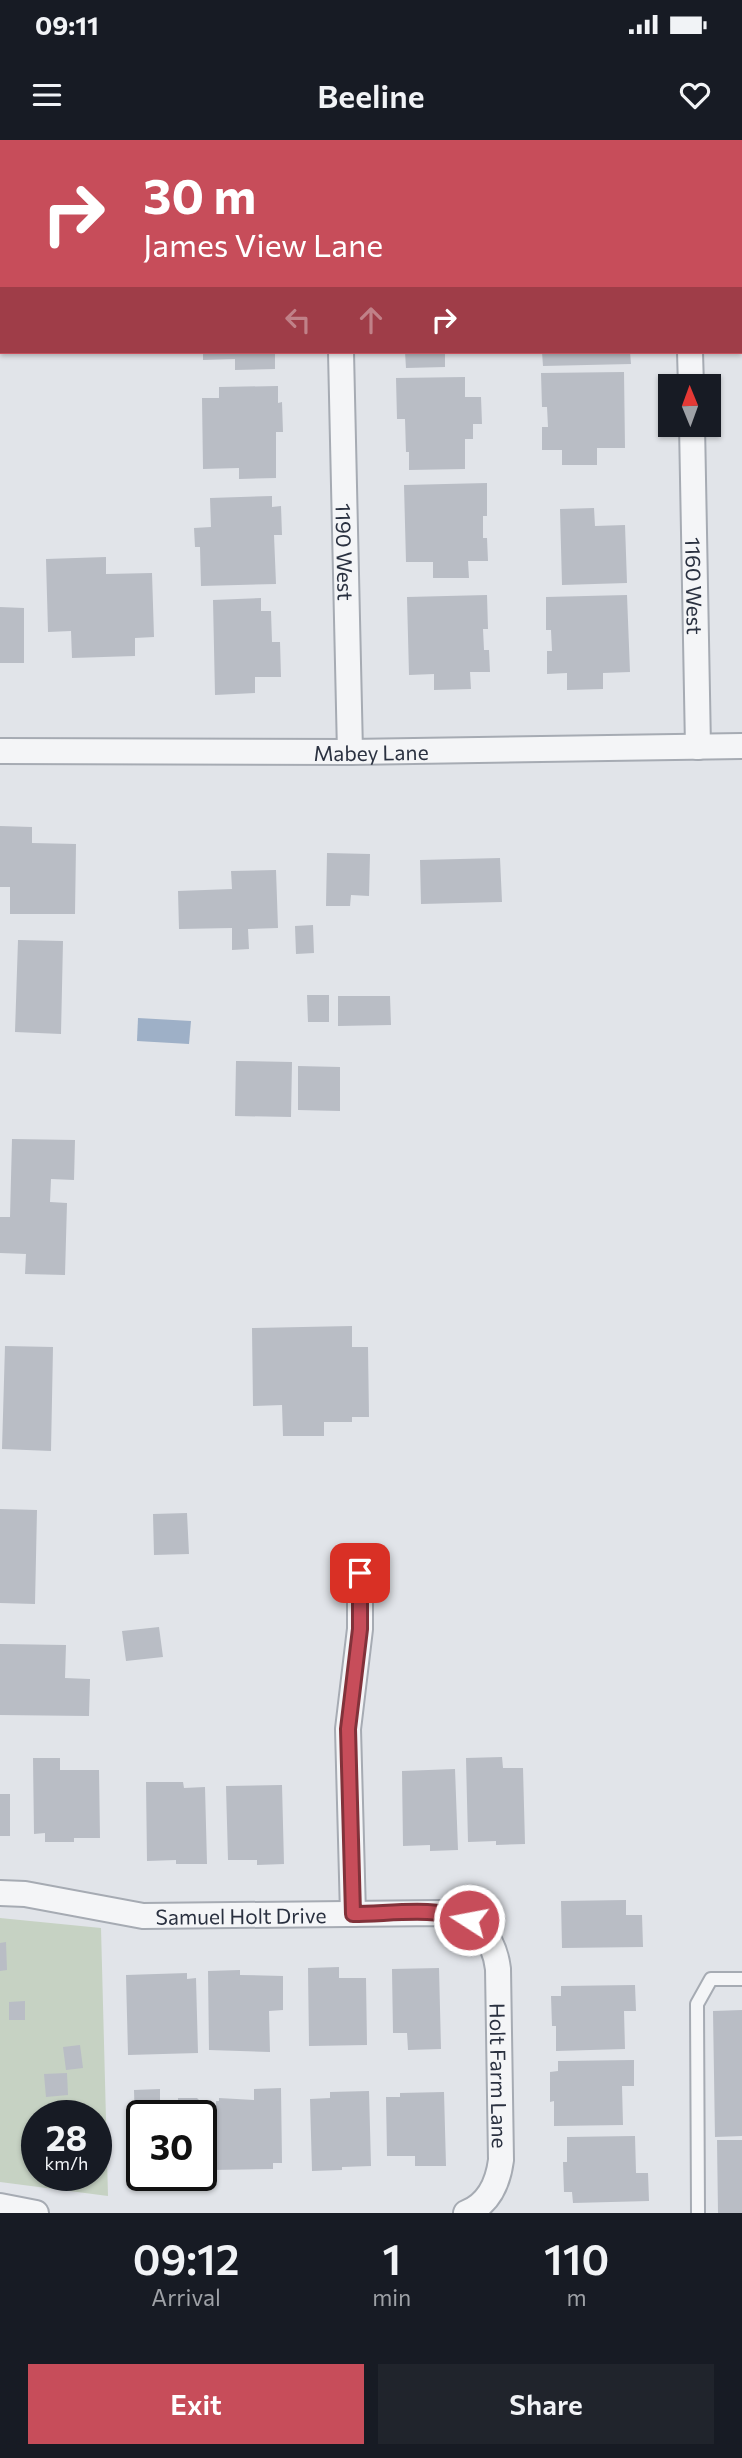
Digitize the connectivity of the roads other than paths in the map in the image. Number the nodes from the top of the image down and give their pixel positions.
1 (341, 354) edge
2 (690, 354) edge
3 (691, 374) edge
4 (692, 438) edge
5 (742, 746) edge
6 (698, 747) junction
7 (0, 751) edge
8 (350, 752) junction
9 (360, 1573) dead end
10 (0, 1893) edge
11 (353, 1914) junction
12 (481, 1929) joint
13 (742, 1979) edge
14 (0, 2206) edge
15 (36, 2213) edge
16 (466, 2213) edge
17 (698, 2213) edge

1 - 8 street, 1190 West
2 - 3 street
4 - 6 street, 1160 West
5 - 6 street, Mabey Lane
6 - 8 street, Mabey Lane
7 - 8 street, Mabey Lane
9 - 11 street
10 - 11 street, Samuel Holt Drive
11 - 12 street, Samuel Holt Drive
12 - 16 street, Holt Farm Lane
13 - 17 lane
14 - 15 street

